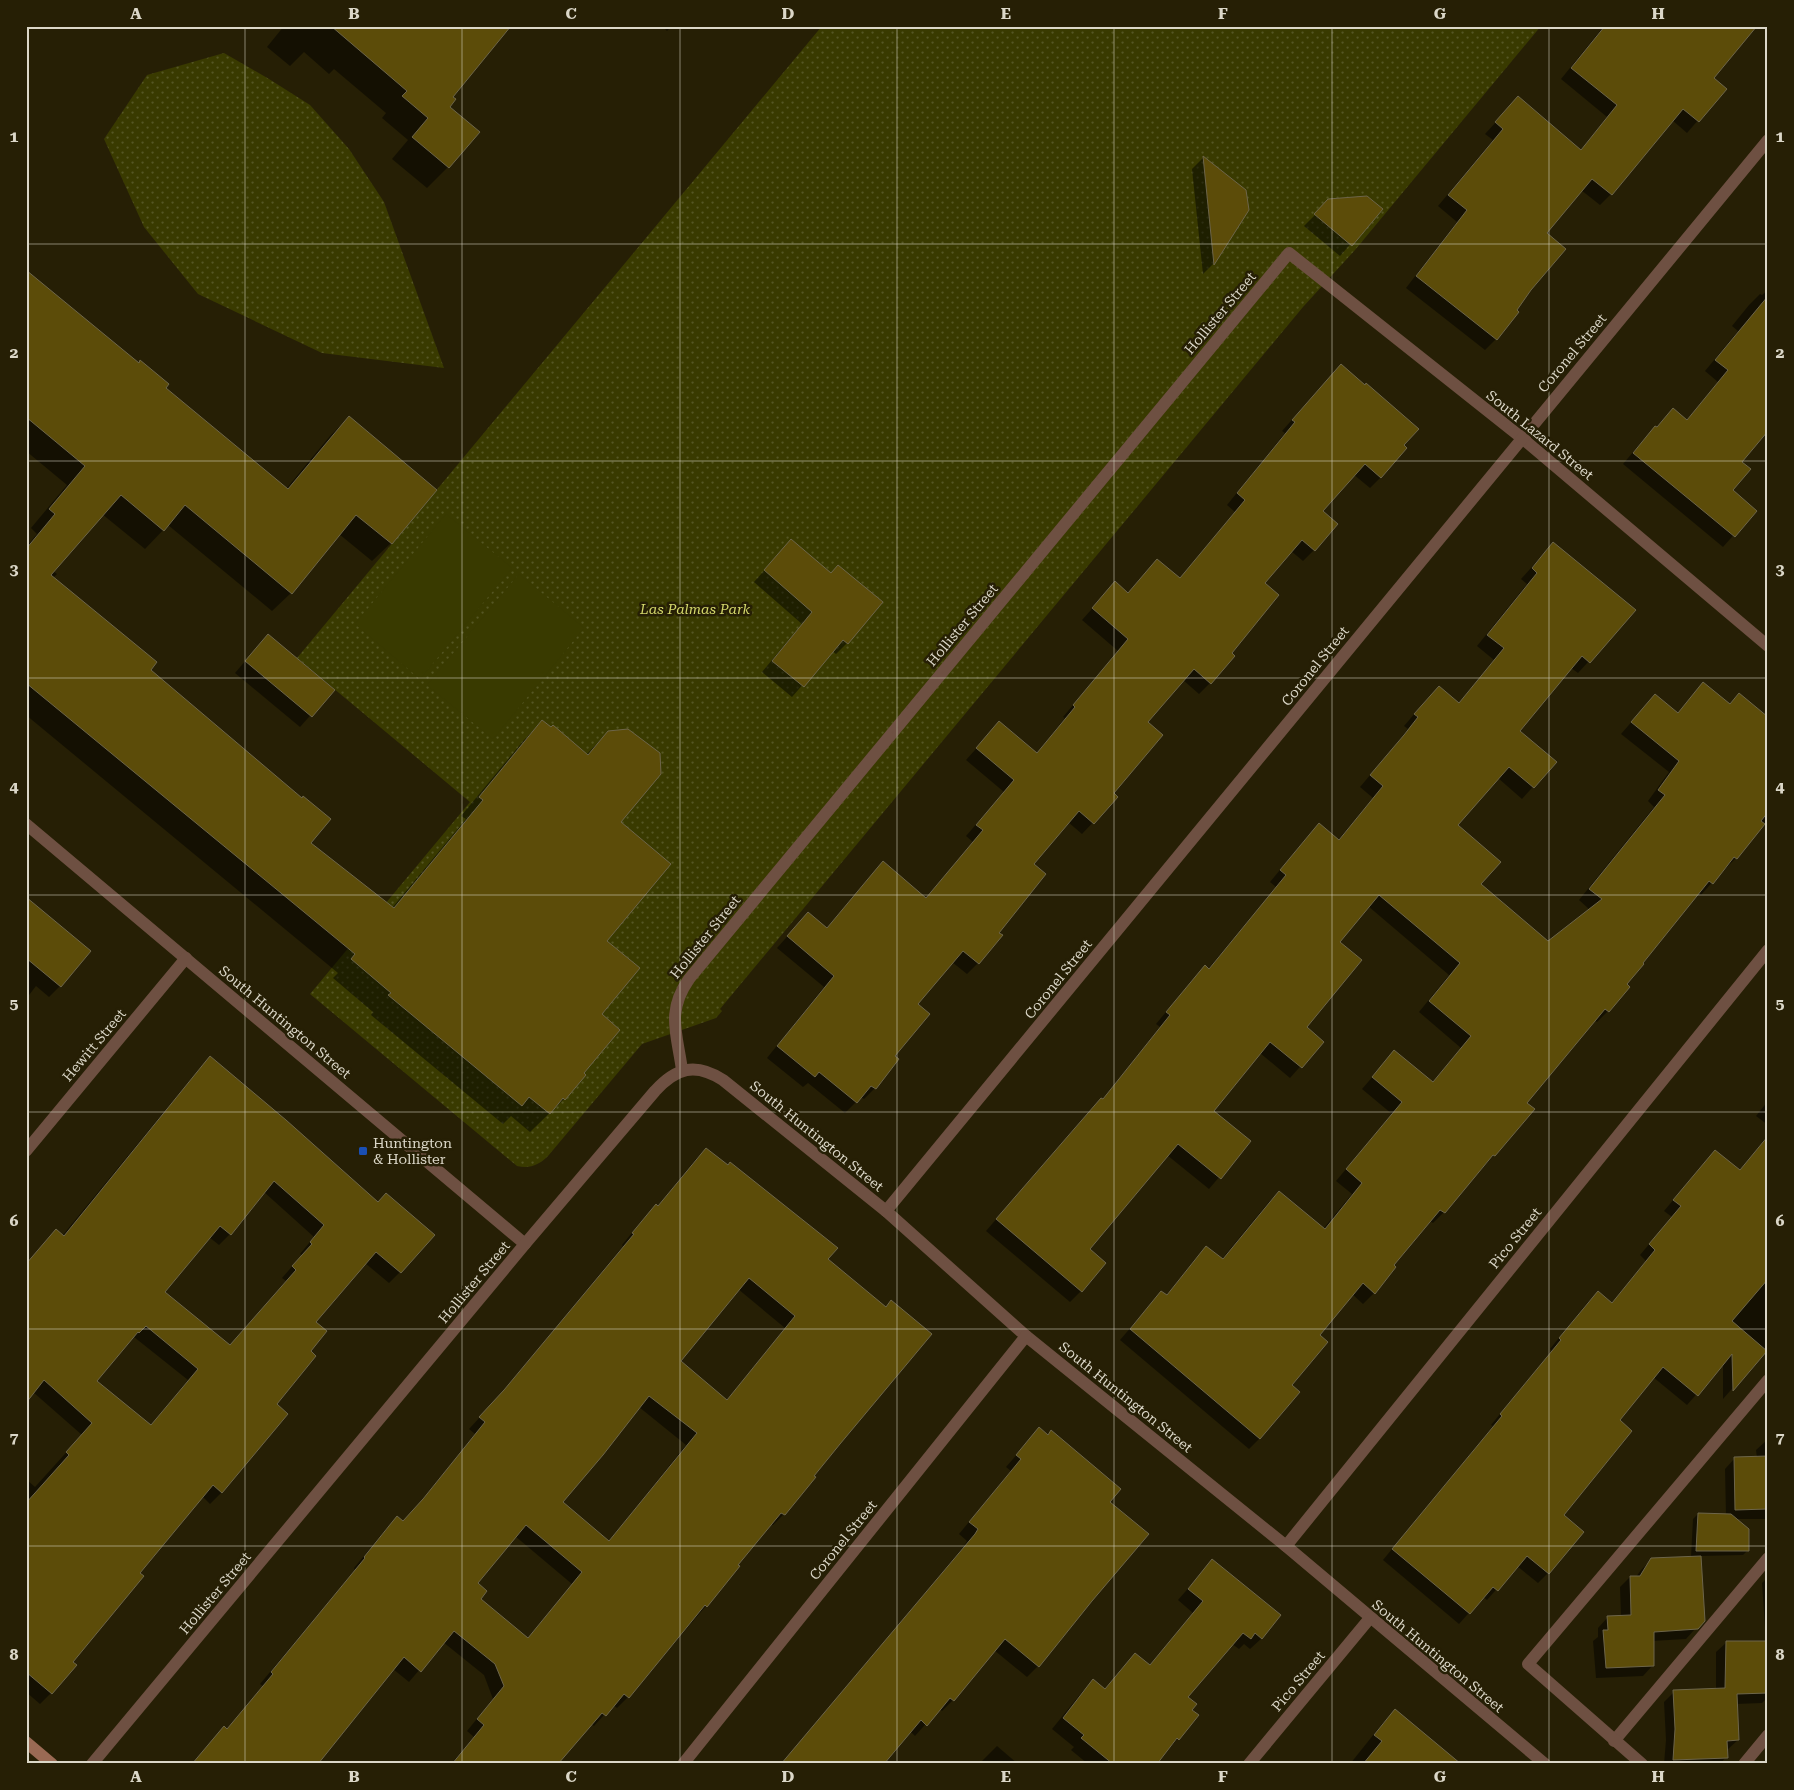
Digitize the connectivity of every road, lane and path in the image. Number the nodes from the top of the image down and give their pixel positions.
1 (1768, 140) edge
2 (1289, 253) joint
3 (1522, 438) junction
4 (1768, 646) edge
5 (26, 824) edge
6 (1768, 950) edge
7 (186, 958) junction
8 (682, 1070) junction
9 (26, 1151) edge
10 (886, 1212) junction
11 (525, 1244) junction
12 (1026, 1336) junction
13 (1768, 1380) edge
14 (1286, 1546) junction
15 (1768, 1558) edge
16 (1370, 1618) junction
17 (1768, 1735) edge
18 (1614, 1741) junction
19 (26, 1742) edge
20 (52, 1764) edge
21 (92, 1764) edge
22 (683, 1764) edge
23 (1249, 1764) edge
24 (1545, 1764) edge
25 (1642, 1764) edge
26 (1744, 1764) edge

1 - 3 street, Coronel Street
2 - 3 street, South Lazard Street
2 - 8 street, Hollister Street
3 - 4 street, South Lazard Street
3 - 10 street, Coronel Street
5 - 7 street, South Huntington Street
6 - 14 street, Pico Street
7 - 9 street, Hewitt Street
7 - 11 street, South Huntington Street
8 - 10 street, South Huntington Street
8 - 11 street, Hollister Street
10 - 12 street, South Huntington Street
11 - 21 street, Hollister Street
12 - 14 street, South Huntington Street
12 - 22 street, Coronel Street
13 - 18 street
14 - 16 street, South Huntington Street
15 - 18 street
16 - 23 street, Pico Street
16 - 24 street, South Huntington Street
17 - 26 street
18 - 25 street
19 - 20 main road

